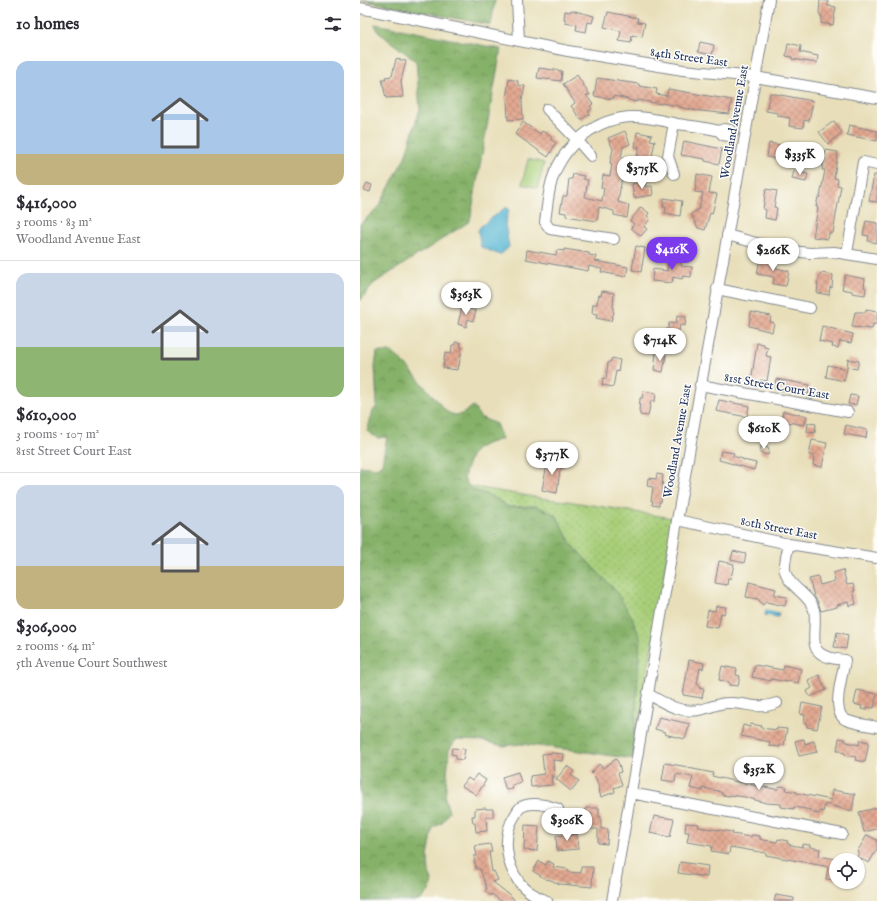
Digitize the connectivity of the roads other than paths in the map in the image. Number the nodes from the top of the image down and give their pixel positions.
1 (517, 0) edge
2 (769, 0) edge
3 (360, 8) edge
4 (519, 41) junction
5 (755, 77) junction
6 (877, 98) edge
7 (547, 109) dead end
8 (674, 123) junction
9 (745, 135) junction
10 (578, 140) junction
11 (591, 156) dead end
12 (877, 165) edge
13 (674, 174) dead end
14 (727, 235) junction
15 (614, 239) dead end
16 (847, 253) junction
17 (877, 259) edge
18 (718, 289) junction
19 (810, 308) dead end
20 (700, 385) junction
21 (848, 412) dead end
22 (677, 520) junction
23 (788, 544) junction
24 (877, 558) edge
25 (648, 694) junction
26 (777, 703) dead end
27 (877, 727) edge
28 (631, 792) junction
29 (558, 809) dead end
30 (842, 834) dead end
31 (547, 901) edge
32 (612, 901) edge

1 - 4 street
2 - 5 street, Woodland Avenue East
3 - 4 street, 84th Street East
4 - 5 street, 84th Street East
5 - 6 street, 84th Street East
5 - 9 street, Woodland Avenue East
7 - 10 street
8 - 9 street
8 - 10 street
8 - 13 street
9 - 14 street, Woodland Avenue East
10 - 11 street
10 - 15 street
12 - 16 street
14 - 16 street
14 - 18 street, Woodland Avenue East
16 - 17 street
18 - 19 street
18 - 20 street, Woodland Avenue East
20 - 21 street, 81st Street Court East
20 - 22 street, Woodland Avenue East
22 - 23 street, 80th Street East
22 - 25 street, Woodland Avenue East
23 - 24 street, 80th Street East
23 - 27 street
25 - 26 street
25 - 28 street, Woodland Avenue East
28 - 30 street
28 - 32 street, Woodland Avenue East
29 - 31 street

